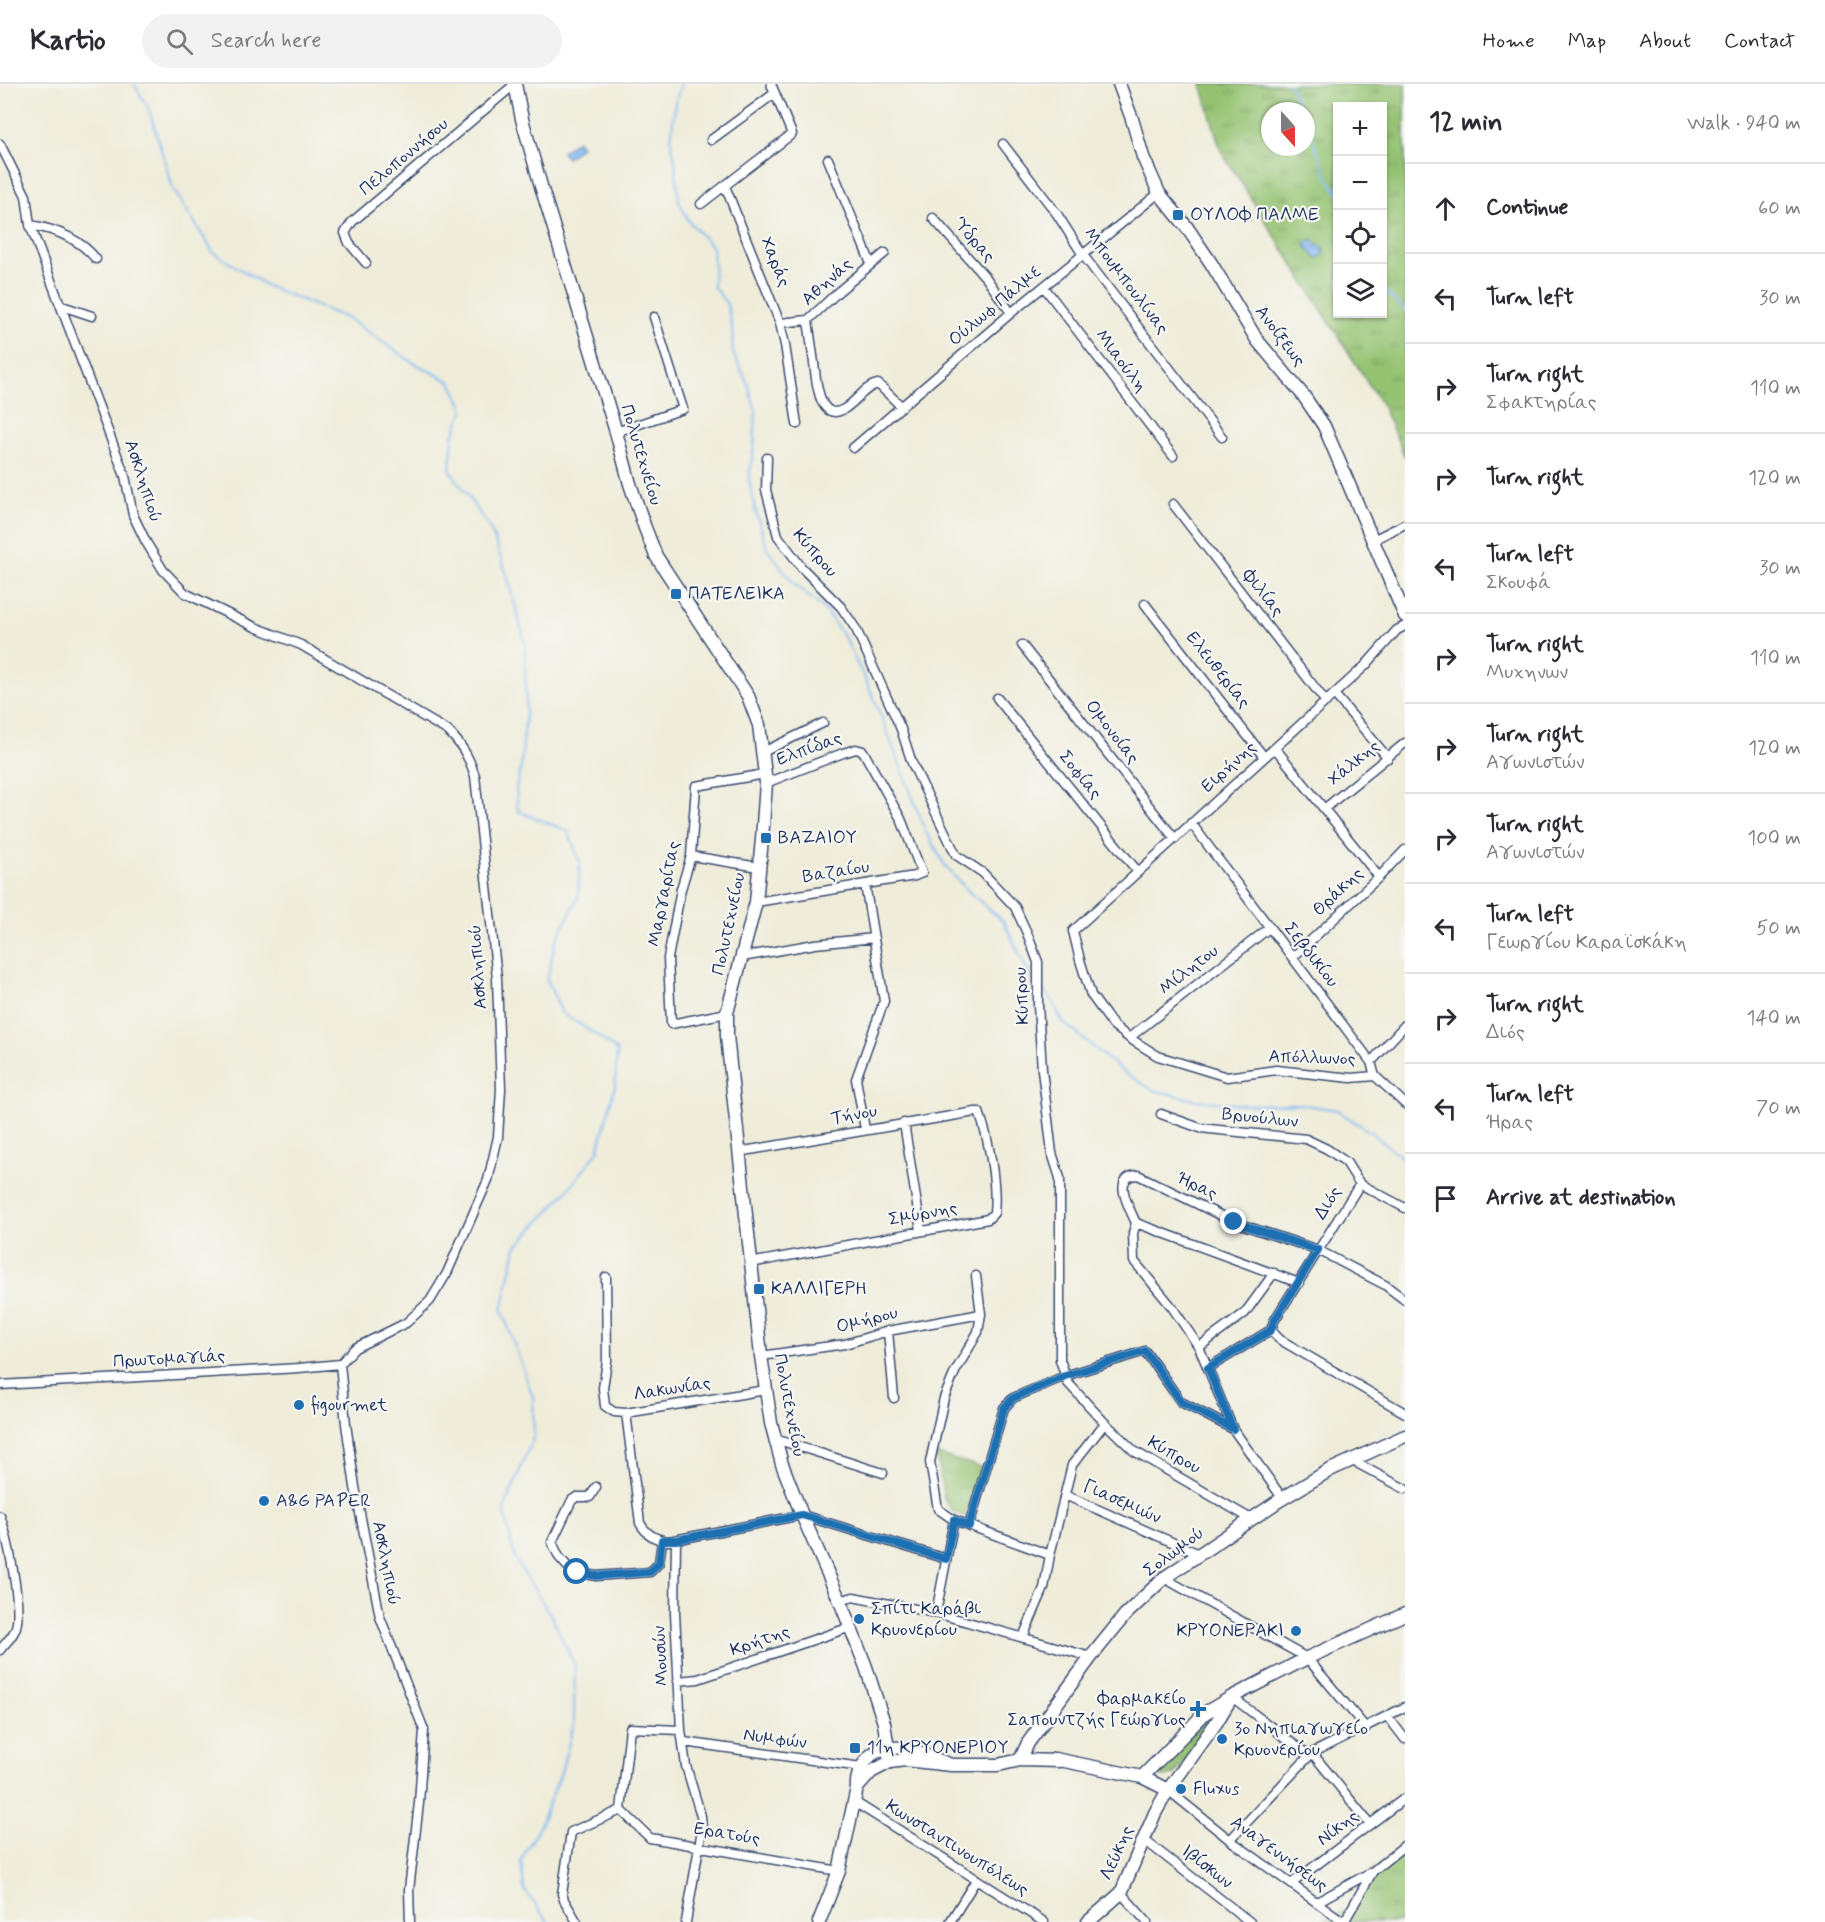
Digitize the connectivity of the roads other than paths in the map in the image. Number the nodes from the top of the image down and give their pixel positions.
1 (515, 84) edge
2 (771, 84) edge
3 (1119, 84) edge
4 (775, 93) junction
5 (711, 140) dead end
6 (0, 144) edge
7 (1003, 144) dead end
8 (828, 159) dead end
9 (725, 186) junction
10 (1160, 193) junction
11 (701, 204) dead end
12 (933, 218) dead end
13 (30, 225) junction
14 (885, 253) dead end
15 (1083, 255) junction
16 (96, 259) dead end
17 (366, 263) dead end
18 (871, 264) junction
19 (1044, 287) junction
20 (62, 306) junction
21 (1011, 313) junction
22 (92, 315) dead end
23 (654, 317) dead end
24 (808, 320) junction
25 (780, 323) junction
26 (902, 407) junction
27 (797, 424) dead end
28 (616, 432) junction
29 (1222, 437) dead end
30 (853, 448) dead end
31 (1173, 456) dead end
32 (768, 458) dead end
33 (1173, 504) dead end
34 (1405, 524) edge
35 (1373, 540) junction
36 (1145, 604) dead end
37 (1405, 616) edge
38 (1405, 626) edge
39 (1022, 645) dead end
40 (1335, 695) junction
41 (997, 698) dead end
42 (1326, 702) junction
43 (824, 723) dead end
44 (1405, 743) edge
45 (1275, 748) junction
46 (763, 752) junction
47 (1264, 757) junction
48 (1388, 758) junction
49 (766, 778) junction
50 (696, 786) joint
51 (1324, 809) junction
52 (1191, 823) junction
53 (1175, 838) junction
54 (1405, 850) edge
55 (691, 856) junction
56 (759, 867) junction
57 (1138, 872) junction
58 (922, 873) joint
59 (1379, 877) junction
60 (865, 884) junction
61 (756, 902) junction
62 (1269, 928) junction
63 (1073, 931) joint
64 (874, 938) junction
65 (742, 957) junction
66 (1293, 957) junction
67 (728, 1013) junction
68 (1405, 1025) edge
69 (1129, 1038) junction
70 (1371, 1062) junction
71 (1375, 1076) junction
72 (1405, 1104) edge
73 (975, 1112) joint
74 (1161, 1114) dead end
75 (904, 1123) junction
76 (866, 1130) junction
77 (738, 1152) junction
78 (1360, 1184) junction
79 (1405, 1208) edge
80 (1136, 1223) junction
81 (921, 1230) junction
82 (1318, 1250) junction
83 (750, 1263) junction
84 (1274, 1274) junction
85 (976, 1276) dead end
86 (606, 1277) dead end
87 (1299, 1283) junction
88 (1405, 1300) edge
89 (981, 1314) junction
90 (888, 1330) junction
91 (1271, 1330) junction
92 (1199, 1347) junction
93 (760, 1356) junction
94 (340, 1364) junction
95 (1208, 1368) junction
96 (1065, 1376) junction
97 (0, 1385) edge
98 (766, 1390) junction
99 (894, 1398) dead end
100 (626, 1413) junction
101 (1405, 1413) edge
102 (1105, 1423) junction
103 (1233, 1429) junction
104 (1405, 1436) edge
105 (775, 1439) junction
106 (1351, 1460) junction
107 (883, 1473) dead end
108 (596, 1487) dead end
109 (1405, 1489) edge
110 (1065, 1495) junction
111 (1282, 1498) junction
112 (802, 1515) junction
113 (0, 1516) edge
114 (1251, 1519) junction
115 (954, 1520) junction
116 (969, 1526) junction
117 (662, 1540) junction
118 (676, 1540) junction
119 (1199, 1554) junction
120 (1050, 1555) junction
121 (946, 1559) junction
122 (1164, 1578) junction
123 (840, 1601) junction
124 (936, 1613) junction
125 (1405, 1614) edge
126 (851, 1627) junction
127 (1023, 1637) junction
128 (0, 1650) edge
129 (1091, 1657) junction
130 (1307, 1658) junction
131 (678, 1681) junction
132 (1232, 1697) junction
133 (1405, 1707) edge
134 (1388, 1717) junction
135 (1366, 1728) junction
136 (681, 1730) junction
137 (1405, 1739) edge
138 (684, 1743) junction
139 (887, 1746) junction
140 (1310, 1754) junction
141 (1022, 1757) junction
142 (890, 1762) junction
143 (951, 1765) junction
144 (861, 1767) junction
145 (1142, 1777) junction
146 (857, 1788) junction
147 (1168, 1790) junction
148 (1405, 1798) edge
149 (853, 1801) junction
150 (621, 1810) junction
151 (1370, 1824) junction
152 (1143, 1839) junction
153 (1230, 1840) junction
154 (1405, 1845) edge
155 (700, 1846) junction
156 (839, 1871) junction
157 (1373, 1871) junction
158 (976, 1880) junction
159 (1292, 1884) junction
160 (1121, 1893) junction
161 (1317, 1902) junction
162 (410, 1922) edge
163 (577, 1922) edge
164 (686, 1922) edge
165 (819, 1922) edge
166 (950, 1922) edge
167 (1044, 1922) edge
168 (1088, 1922) edge
169 (1147, 1922) edge
170 (1250, 1922) edge
171 (1344, 1922) edge

1 - 17 street, Πελοποννήσου
1 - 28 street, Πολυτεχνείου
2 - 4 street
3 - 10 street, Ανοίξεως
4 - 5 street
4 - 9 street
6 - 13 street, Ασκληπιού
7 - 15 street, Μπουμπουλίνας
8 - 18 street, Αθηνάς
9 - 11 street
9 - 25 street, Χαράς
10 - 15 street, Ούλωφ Πάλμε
10 - 35 street, Ανοίξεως
12 - 21 street, Ύδρας
13 - 16 street
13 - 20 street, Ασκληπιού
14 - 18 street, Αθηνάς
15 - 19 street, Ούλωφ Πάλμε
15 - 29 street, Μπουμπουλίνας
18 - 24 street, Αθηνάς
19 - 21 street, Ούλωφ Πάλμε
19 - 31 street, Μιαούλη
20 - 22 street
20 - 94 street, Ασκληπιού
21 - 26 street, Ούλωφ Πάλμε
23 - 28 street
24 - 25 street
24 - 26 street, Αθηνάς
25 - 27 street, Χαράς
26 - 30 street, Ούλωφ Πάλμε
28 - 46 street, Πολυτεχνείου
32 - 96 street, Κύπρου
33 - 42 street, Φιλίας
34 - 35 street
35 - 37 street, Ανοίξεως
36 - 47 street, Ελευθερίας
38 - 40 street, Ειρήνης
39 - 53 street, Ομονοίας
40 - 42 street, Ειρήνης
40 - 48 street
41 - 57 street, Σοφίας
42 - 45 street, Ειρήνης
43 - 46 street
44 - 48 street, Χάλκης
45 - 47 street, Ειρήνης
45 - 51 street
46 - 49 street, Πολυτεχνείου
47 - 52 street, Ειρήνης
48 - 51 street, Χάλκης
49 - 50 street, Ελπίδας
49 - 56 street, Πολυτεχνείου
49 - 58 street, Ελπίδας
50 - 55 street, Μαργαρίτας
51 - 59 street
52 - 53 street, Ειρήνης
52 - 62 street, Σεβδικίου
53 - 57 street, Ειρήνης
54 - 59 street, Θράκης
55 - 56 street
55 - 67 street, Μαργαρίτας
56 - 61 street, Πολυτεχνείου
57 - 63 street, Ειρήνης
58 - 60 street, Βαζαίου
59 - 66 street, Θράκης
60 - 61 street, Βαζαίου
60 - 64 street
61 - 65 street, Πολυτεχνείου
62 - 66 street, Σεβδικίου
62 - 69 street, Μίλητου
63 - 69 street, Απόλλωνος
64 - 65 street
64 - 76 street
65 - 67 street, Πολυτεχνείου
66 - 70 street, Σεβδικίου
67 - 77 street, Πολυτεχνείου
68 - 70 street
69 - 71 street, Απόλλωνος
70 - 71 street, Σεβδικίου
71 - 72 street
73 - 75 street, Τήνου
73 - 81 street, Σμύρνης
74 - 78 street, Βρυούλων
75 - 76 street, Τήνου
75 - 81 street
76 - 77 street, Τήνου
77 - 83 street, Πολυτεχνείου
78 - 79 street, Βρυούλων
78 - 82 street, Διός
80 - 82 street, Ήρας
80 - 84 street
80 - 92 street
81 - 83 street, Σμύρνης
82 - 87 street, Διός
82 - 88 street, Ήρας
83 - 93 street, Πολυτεχνείου
84 - 87 street
84 - 92 street
85 - 89 street
86 - 100 street, Λακωνίας
87 - 91 street, Διός
89 - 90 street, Ομήρου
89 - 115 street
90 - 93 street, Ομήρου
90 - 99 street
91 - 95 street
91 - 101 street
92 - 95 street
93 - 98 street, Πολυτεχνείου
94 - 97 street, Πρωτομαγιάς
94 - 162 street, Ασκληπιού
95 - 103 street
96 - 102 street, Κύπρου
96 - 103 street
96 - 116 street
98 - 100 street, Λακωνίας
98 - 105 street, Πολυτεχνείου
100 - 117 street
102 - 110 street
102 - 114 street, Κύπρου
103 - 111 street
104 - 106 street, Σολωμού
105 - 107 street
105 - 112 street, Πολυτεχνείου
106 - 109 street
106 - 111 street, Σολωμού
108 - 117 street
110 - 119 street, Γιασεμιών
110 - 120 street
111 - 114 street, Σολωμού
112 - 118 street
112 - 121 street
112 - 123 street, Πολυτεχνείου
113 - 128 street
114 - 119 street, Σολωμού
115 - 116 street
115 - 121 street
116 - 120 street
117 - 118 street
118 - 131 street, Μουσών
119 - 122 street, Σολωμού
120 - 127 street
121 - 124 street
122 - 129 street, Σολωμού
122 - 130 street
123 - 124 street
123 - 126 street, Πολυτεχνείου
124 - 127 street
125 - 130 street
126 - 131 street, Κρήτης
126 - 139 street, Πολυτεχνείου
127 - 129 street
129 - 141 street, Σολωμού
130 - 132 street
130 - 135 street
131 - 136 street, Μουσών
132 - 140 street
132 - 145 street
132 - 147 street, Λεύκης
133 - 134 street
134 - 135 street
134 - 137 street
135 - 140 street
136 - 138 street, Μουσών
136 - 150 street
138 - 144 street, Νυμφών
138 - 155 street, Μουσών
139 - 142 street, Πολυτεχνείου
139 - 143 street
139 - 144 street
140 - 151 street
140 - 153 street
141 - 143 street
141 - 145 street
142 - 143 street
142 - 146 street
144 - 146 street
145 - 147 street
146 - 149 street
147 - 152 street, Λεύκης
147 - 153 street, Αναγεννήσεως
148 - 151 street, Νίκης
149 - 156 street
149 - 158 street, Κωνσταντινουπόλεως
150 - 155 street, Ερατούς
150 - 163 street
151 - 159 street, Νίκης
152 - 160 street, Λεύκης
152 - 170 street, Ιβίσκων
153 - 159 street, Αναγεννήσεως
154 - 157 street
155 - 156 street, Ερατούς
155 - 164 street, Μουσών
156 - 165 street
157 - 161 street
157 - 171 street
158 - 166 street
158 - 167 street, Κωνσταντινουπόλεως
159 - 161 street, Αναγεννήσεως
160 - 168 street, Λεύκης
160 - 169 street
161 - 171 street, Αναγεννήσεως

